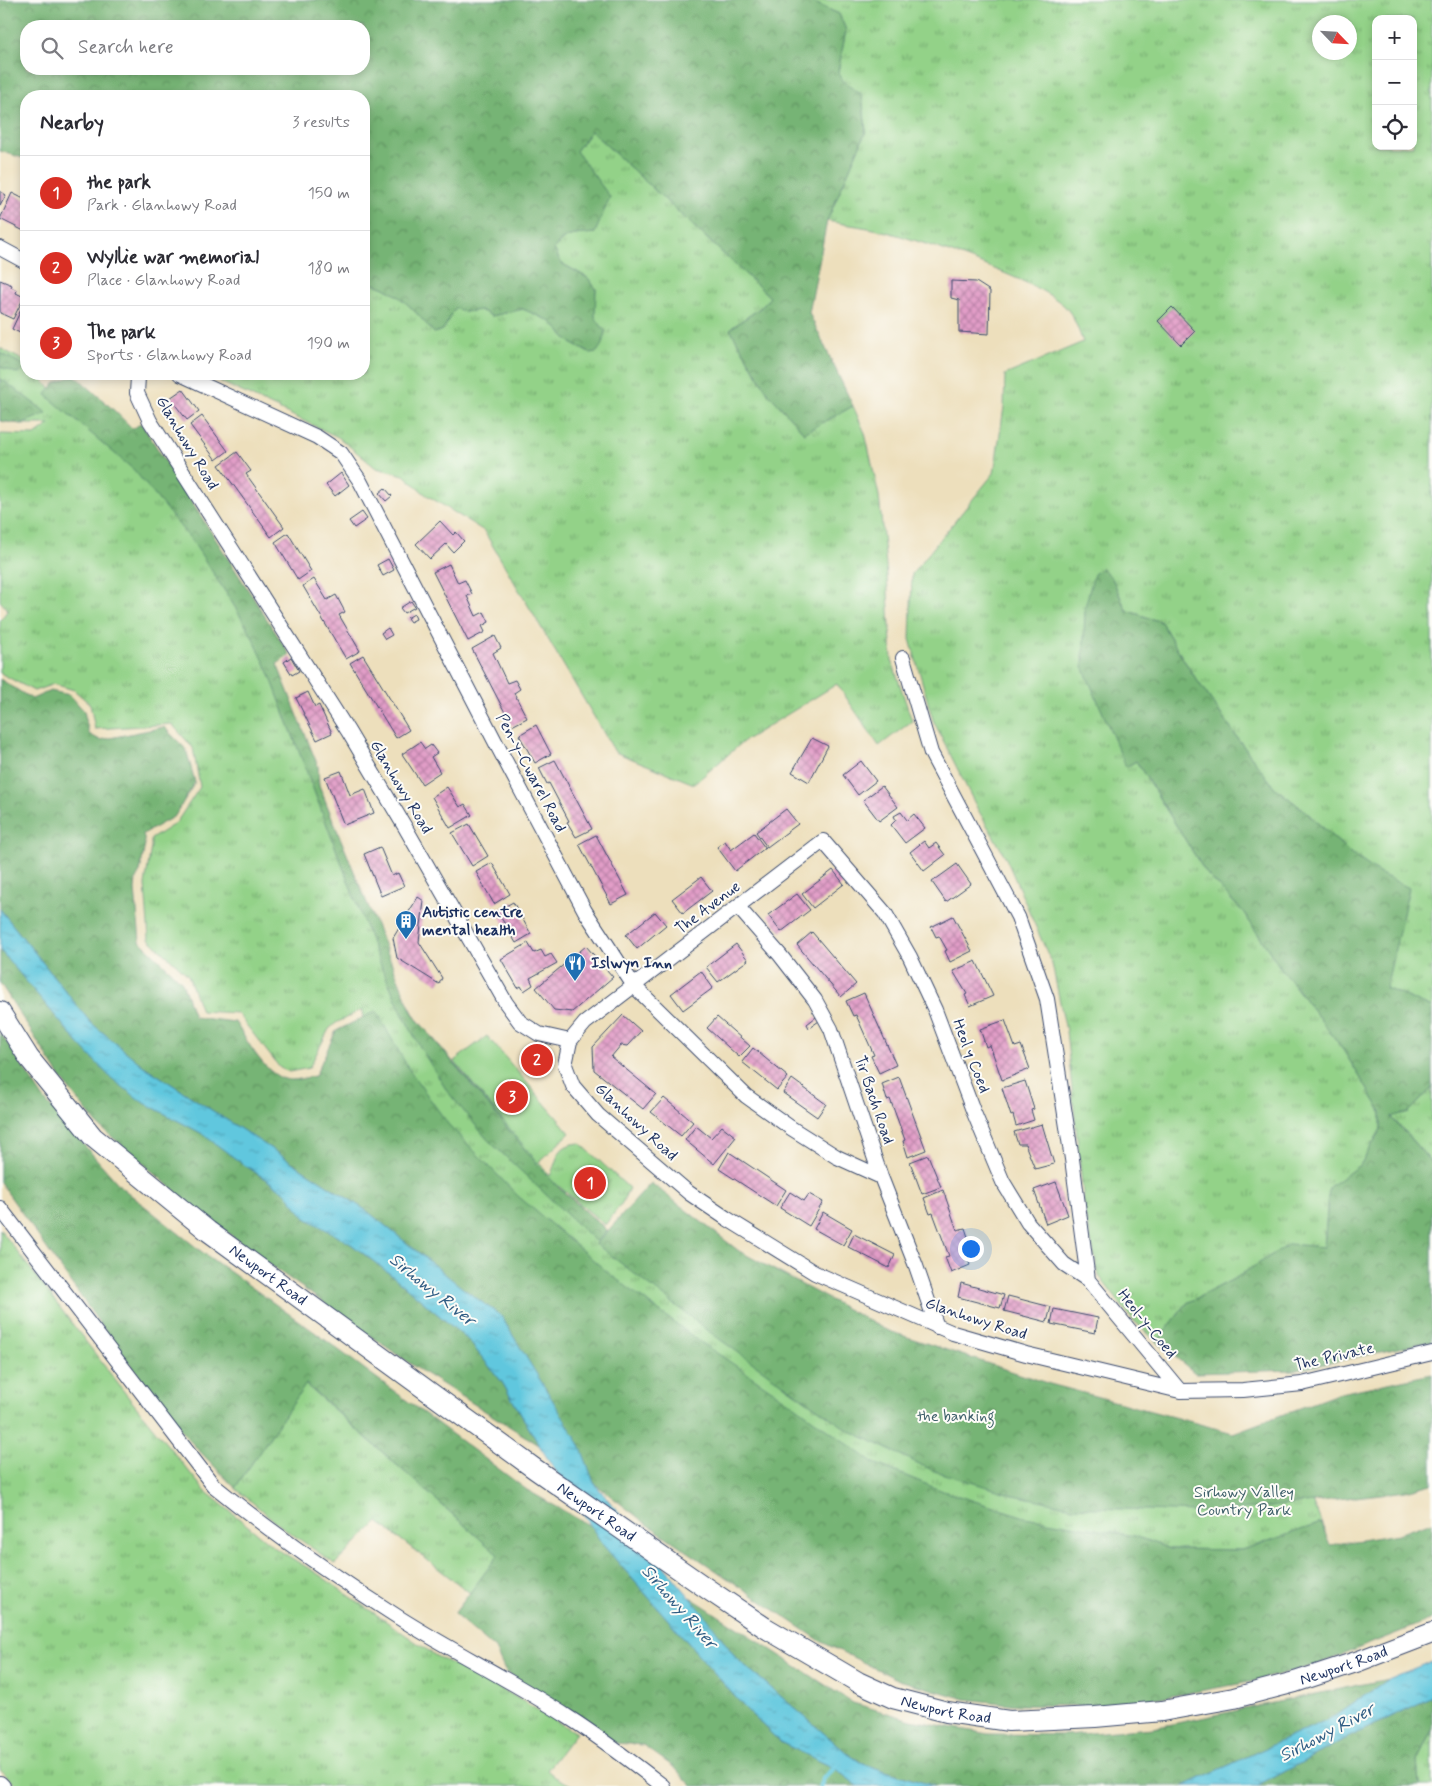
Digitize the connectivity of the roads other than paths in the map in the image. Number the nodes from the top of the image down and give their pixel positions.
1 (0, 248) edge
2 (20, 259) edge
3 (138, 380) edge
4 (193, 380) edge
5 (903, 658) dead end
6 (823, 841) joint
7 (738, 907) junction
8 (634, 986) junction
9 (0, 1012) edge
10 (570, 1041) junction
11 (881, 1177) junction
12 (0, 1208) edge
13 (1088, 1280) junction
14 (937, 1327) junction
15 (1432, 1353) edge
16 (1243, 1390) joint
17 (1180, 1391) junction
18 (1432, 1633) edge
19 (0, 1783) edge
20 (4, 1786) edge
21 (663, 1786) edge

1 - 2 street
3 - 10 street, Glanhowy Road
4 - 8 street, Pen-y-Cwarel Road
5 - 13 street
6 - 7 street, The Avenue
6 - 13 street, Heol y Coed
7 - 8 street, The Avenue
7 - 11 street, Tir Bach Road
8 - 10 street, The Avenue
8 - 11 street, Pen-y-Cwarel Road
9 - 18 main road, Newport Road
10 - 14 street, Glanhowy Road
11 - 14 street, Tir Bach Road
12 - 21 street
13 - 17 street, Heol-y-Coed
14 - 17 street, Glanhowy Road
15 - 16 street, The Private
16 - 17 street, Glanhowy Road
19 - 20 street

